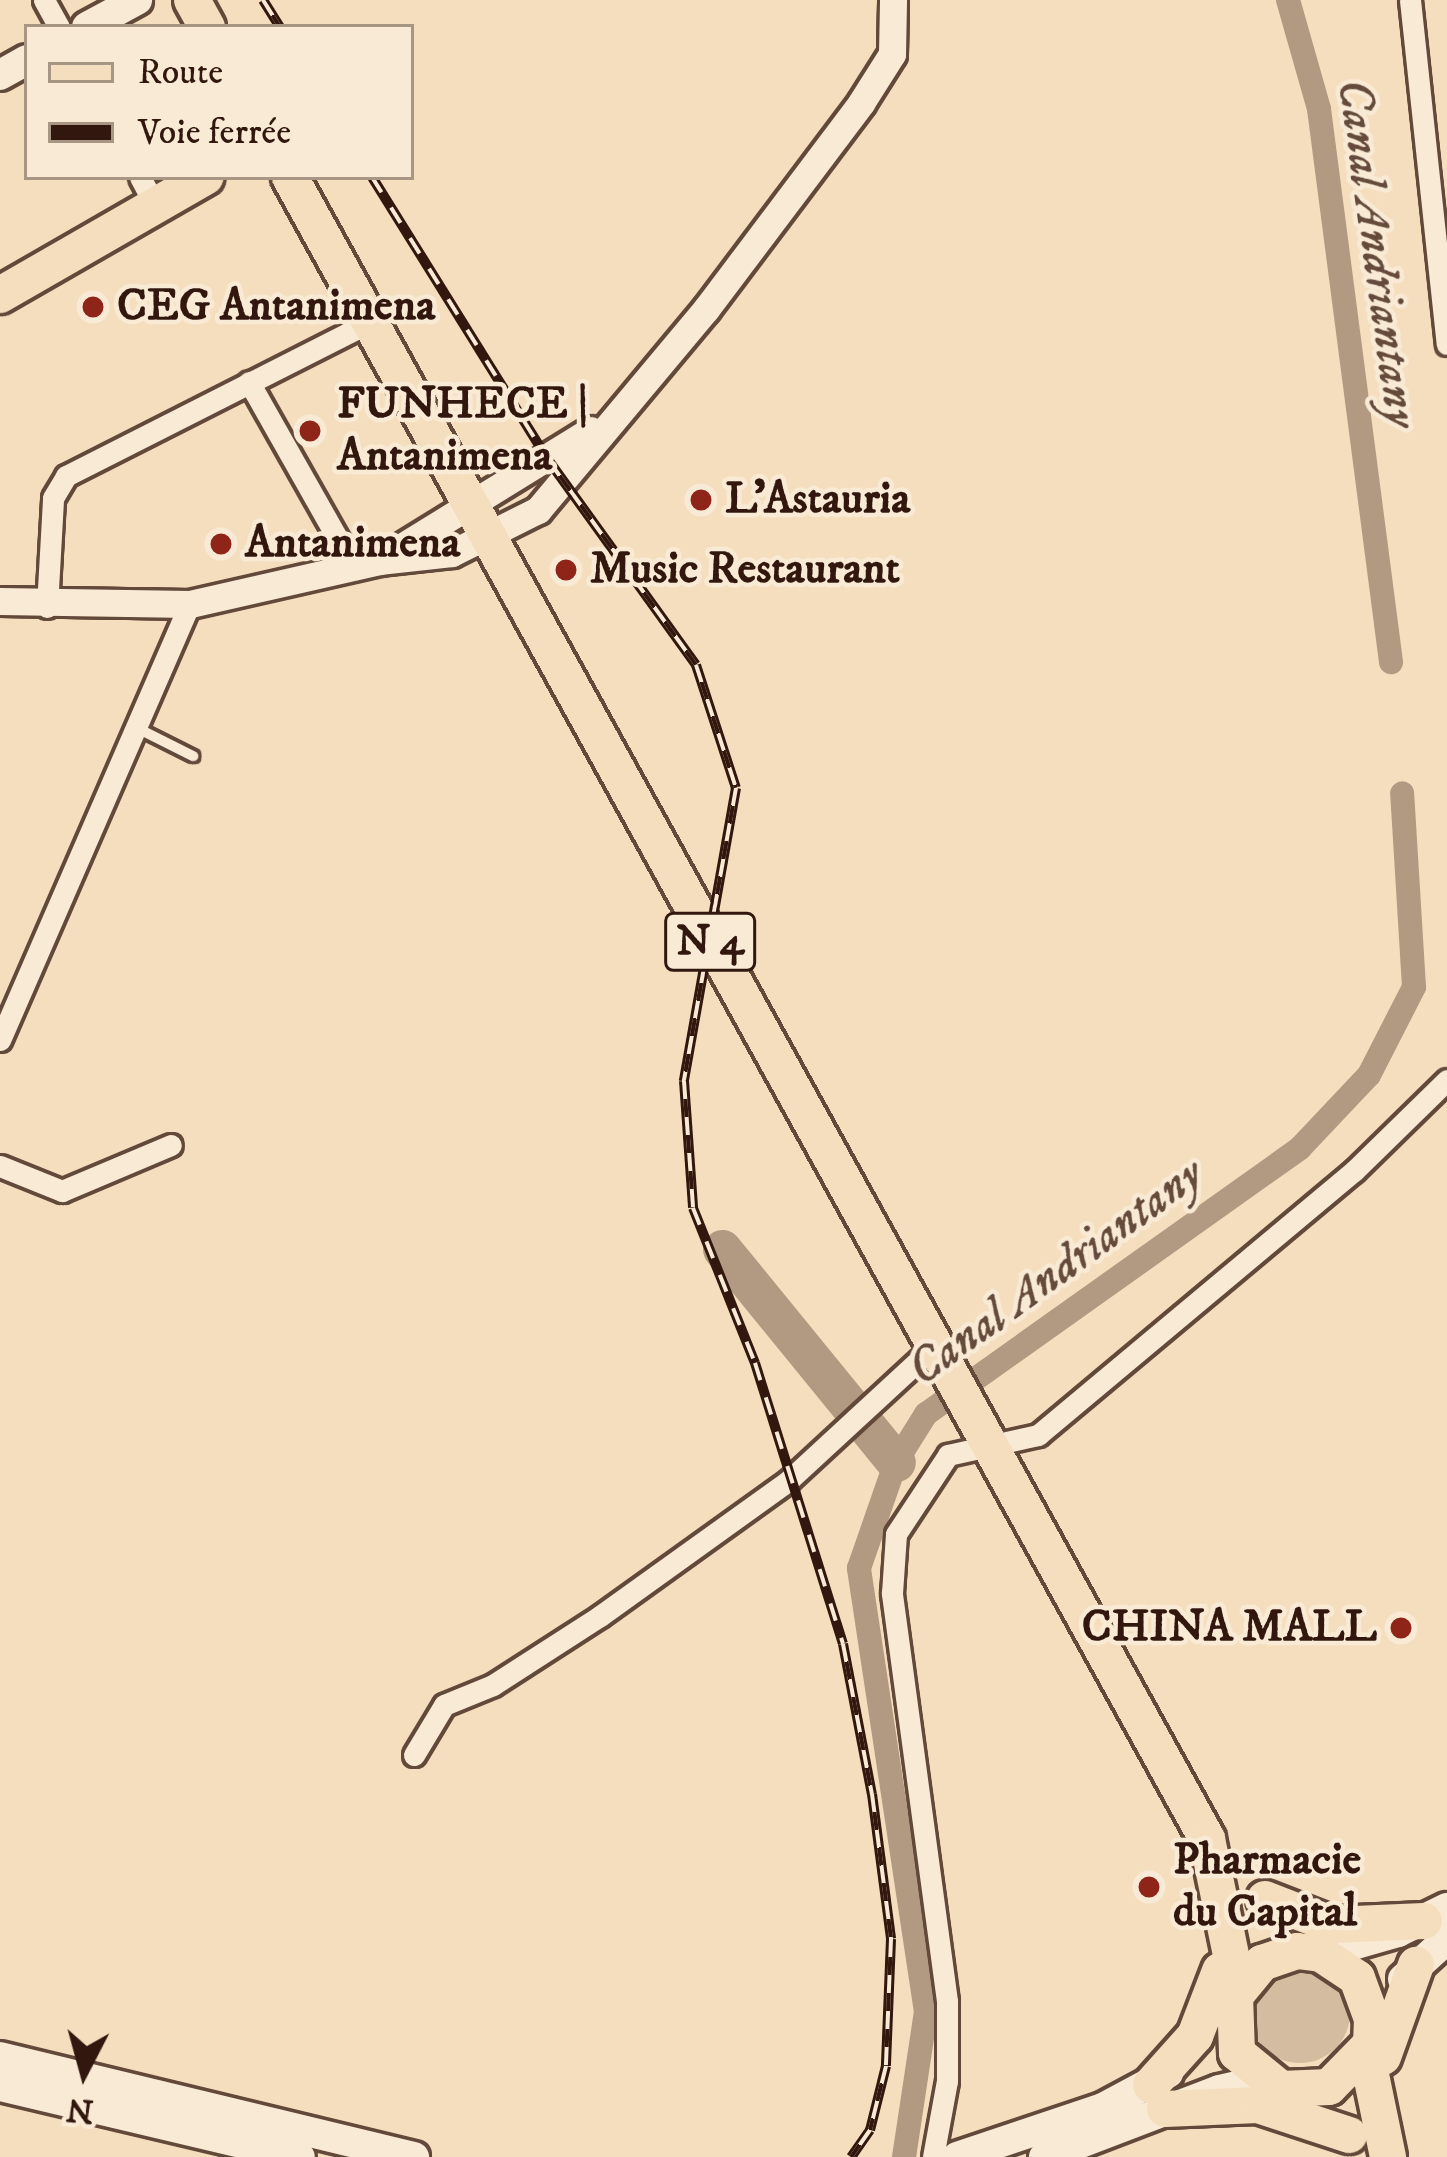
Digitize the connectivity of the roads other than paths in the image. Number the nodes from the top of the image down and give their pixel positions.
1 (136, 0) edge
2 (892, 0) edge
3 (1410, 0) edge
4 (92, 24) edge
5 (193, 180) edge
6 (292, 180) edge
7 (147, 191) edge
8 (0, 295) edge
9 (371, 321) junction
10 (1447, 344) edge
11 (249, 382) junction
12 (481, 521) junction
13 (367, 565) junction
14 (0, 601) edge
15 (190, 604) junction
16 (47, 607) junction
17 (136, 728) junction
18 (193, 756) dead end
19 (0, 1040) edge
20 (1447, 1080) edge
21 (171, 1145) dead end
22 (0, 1166) edge
23 (940, 1359) junction
24 (981, 1434) junction
25 (414, 1755) dead end
26 (1207, 1839) junction
27 (1265, 1899) junction
28 (1226, 1908) junction
29 (1439, 1923) edge
30 (1318, 1953) junction
31 (1416, 1964) junction
32 (1236, 1993) junction
33 (1368, 2044) junction
34 (0, 2057) edge
35 (0, 2086) edge
36 (1286, 2090) junction
37 (1158, 2097) junction
38 (1366, 2137) edge
39 (300, 2157) edge
40 (414, 2157) edge
41 (933, 2157) edge
42 (957, 2157) edge
43 (1044, 2157) edge
44 (1388, 2157) edge

1 - 4 main road
2 - 12 street
3 - 10 street
5 - 7 main road
6 - 9 main road, N 4
7 - 8 main road
9 - 11 street
9 - 12 main road, N 4
11 - 13 street
11 - 16 street
12 - 13 street
12 - 23 main road, N 4
13 - 15 street
14 - 16 street
15 - 16 street
15 - 17 street
17 - 18 lane
17 - 19 street
20 - 24 street
21 - 22 street
23 - 24 main road, N 4
23 - 25 street
24 - 26 main road, N 4
24 - 41 street
26 - 27 main road, N 4
26 - 28 main road, N 4
27 - 29 main road
27 - 30 main road, N 4
28 - 32 main road, N 4
28 - 37 main road
29 - 30 main road
29 - 31 main road
30 - 32 main road
30 - 33 main road
31 - 33 main road
31 - 38 main road
32 - 36 main road
32 - 37 main road
33 - 36 main road
33 - 38 main road
34 - 40 main road
35 - 39 main road
36 - 37 main road
36 - 38 main road
37 - 38 main road
37 - 42 main road
37 - 43 main road
38 - 44 main road

